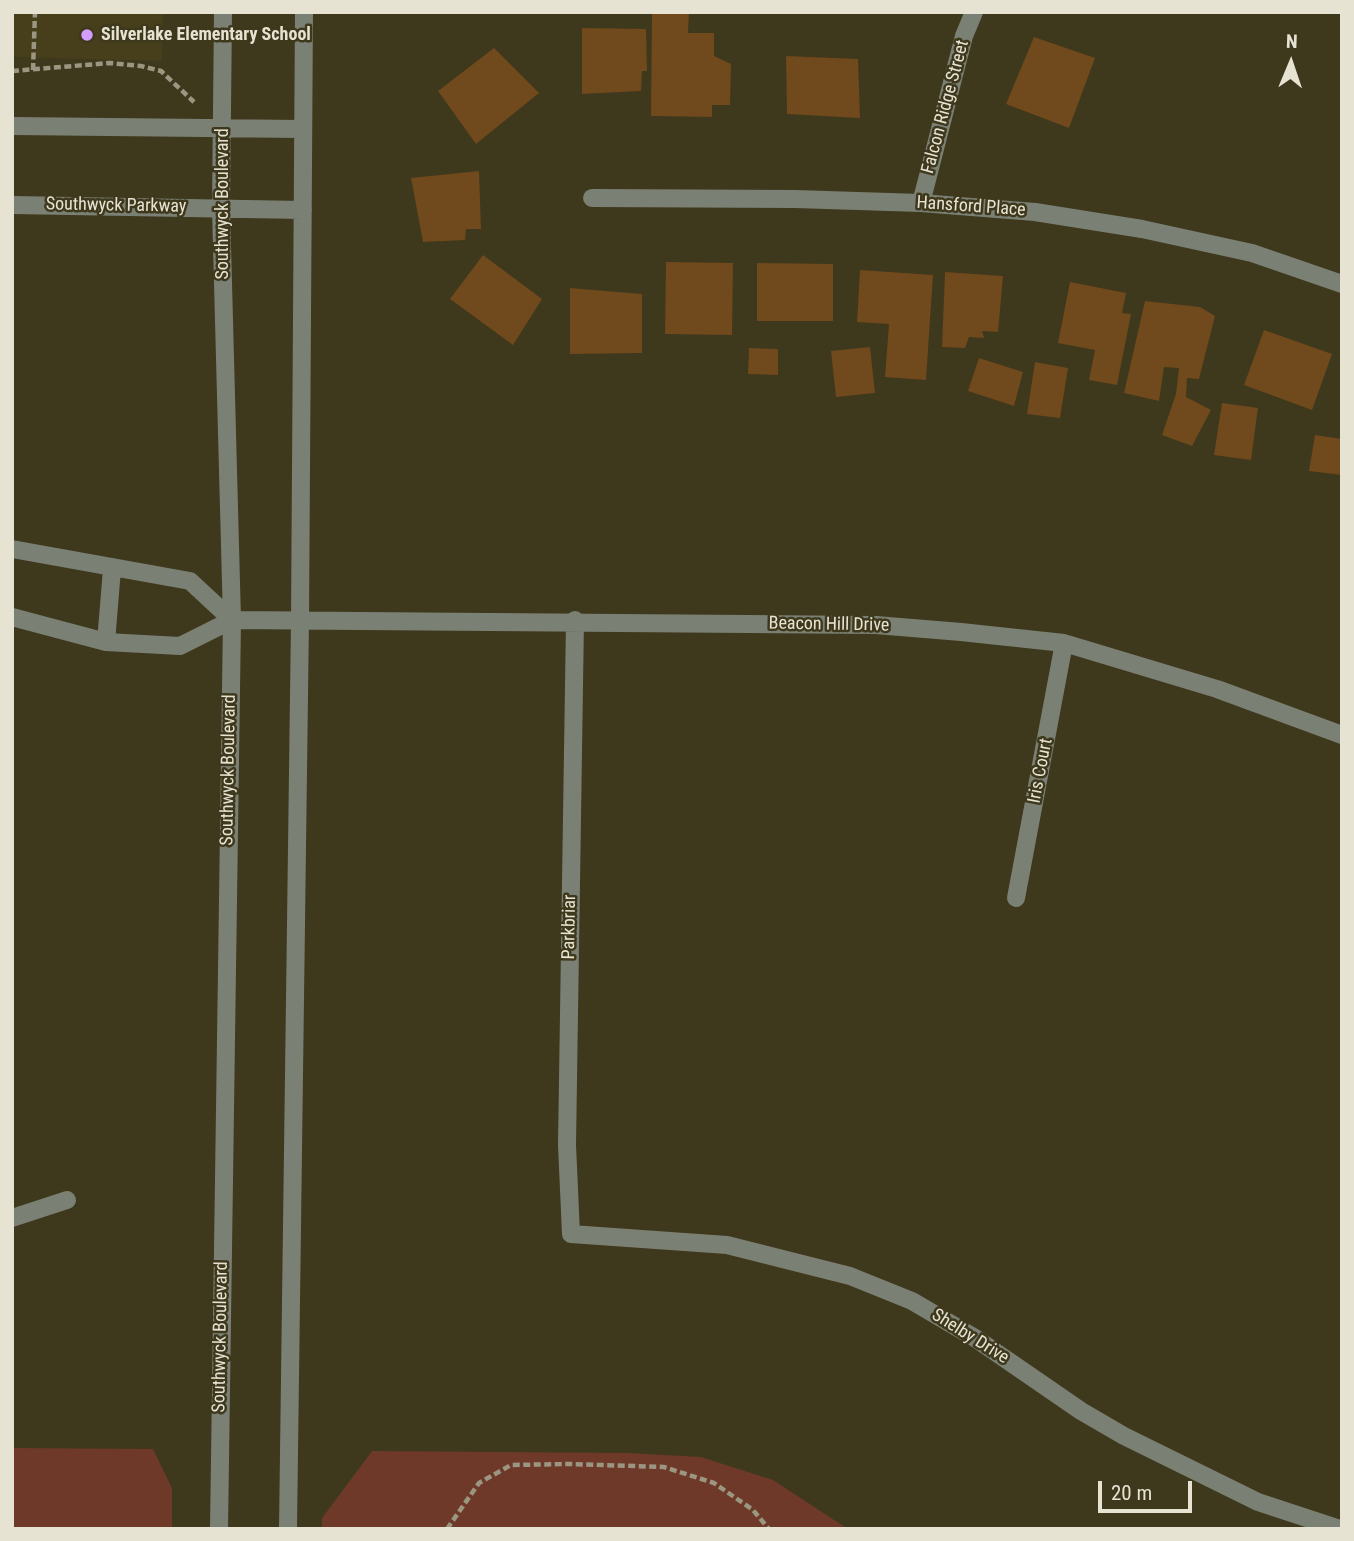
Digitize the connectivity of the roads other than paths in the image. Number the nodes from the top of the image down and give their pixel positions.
1 (223, 12) edge
2 (304, 12) edge
3 (974, 12) edge
4 (12, 126) edge
5 (222, 128) junction
6 (302, 129) junction
7 (592, 198) dead end
8 (921, 203) junction
9 (12, 205) edge
10 (221, 208) junction
11 (303, 211) junction
12 (1342, 285) edge
13 (12, 550) edge
14 (112, 569) junction
15 (12, 617) edge
16 (232, 620) junction
17 (300, 620) junction
18 (575, 620) junction
19 (106, 642) junction
20 (1064, 643) junction
21 (1342, 734) edge
22 (1016, 898) dead end
23 (67, 1199) dead end
24 (12, 1218) edge
25 (571, 1234) joint
26 (219, 1529) edge
27 (288, 1529) edge
28 (1340, 1529) edge

1 - 5 street, Southwyck Boulevard
2 - 6 street
3 - 8 street, Falcon Ridge Street
4 - 5 street
5 - 6 street
5 - 10 street, Southwyck Boulevard
6 - 11 street
7 - 8 street, Hansford Place
8 - 12 street, Hansford Place
9 - 10 street, Southwyck Parkway
10 - 11 street, Southwyck Parkway
10 - 16 street, Southwyck Boulevard
11 - 17 street
13 - 14 street
14 - 16 street
14 - 19 street
15 - 19 street
16 - 17 street, Beacon Hill Drive
16 - 19 street
16 - 26 street, Southwyck Boulevard
17 - 18 street, Beacon Hill Drive
17 - 27 street
18 - 20 street, Beacon Hill Drive
18 - 25 street, Parkbriar
20 - 21 street, Beacon Hill Drive
20 - 22 street, Iris Court
23 - 24 street
25 - 28 street, Shelby Drive

